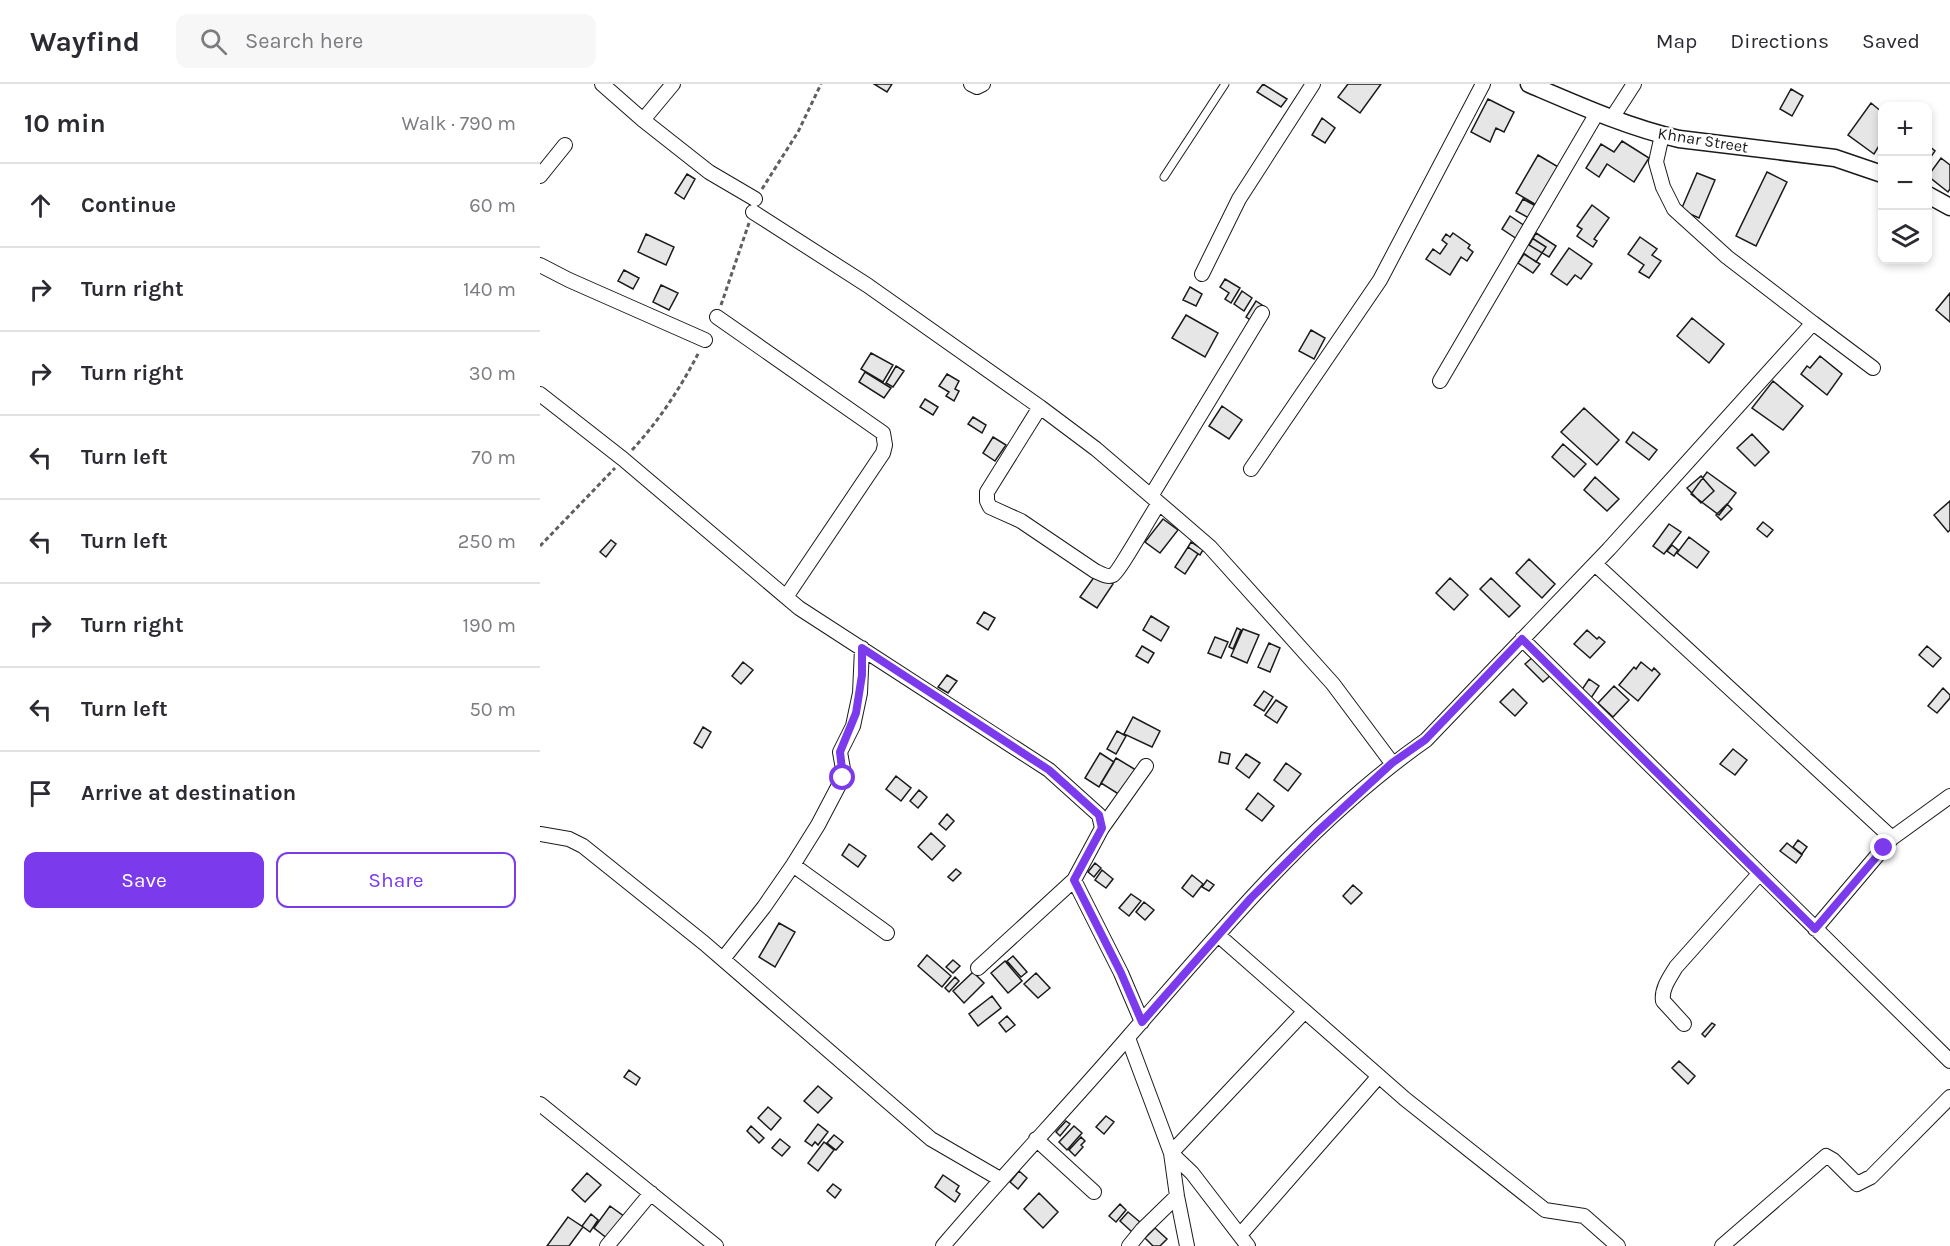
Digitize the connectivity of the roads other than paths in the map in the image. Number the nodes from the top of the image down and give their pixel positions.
1 (602, 84) edge
2 (673, 84) edge
3 (971, 84) edge
4 (983, 84) edge
5 (1225, 84) edge
6 (1313, 84) edge
7 (1483, 84) edge
8 (1529, 84) edge
9 (1634, 84) edge
10 (1604, 115) junction
11 (643, 120) junction
12 (1662, 135) junction
13 (565, 145) dead end
14 (1878, 173) edge
15 (540, 176) edge
16 (1164, 177) dead end
17 (1932, 197) edge
18 (1950, 207) edge
19 (540, 265) edge
20 (1203, 274) dead end
21 (1262, 313) dead end
22 (717, 317) dead end
23 (1813, 323) junction
24 (705, 340) dead end
25 (1873, 368) dead end
26 (1440, 381) dead end
27 (540, 394) edge
28 (1041, 407) junction
29 (1251, 469) dead end
30 (1155, 499) junction
31 (1595, 564) junction
32 (786, 597) junction
33 (1522, 639) junction
34 (862, 648) junction
35 (1392, 763) junction
36 (1146, 766) dead end
37 (1950, 796) edge
38 (1102, 828) junction
39 (540, 834) edge
40 (1892, 838) junction
41 (793, 865) junction
42 (1758, 874) junction
43 (1074, 880) junction
44 (1815, 929) junction
45 (886, 933) dead end
46 (1218, 935) junction
47 (723, 959) junction
48 (978, 968) dead end
49 (1305, 1011) junction
50 (1142, 1022) junction
51 (1684, 1024) dead end
52 (1128, 1038) junction
53 (1950, 1061) edge
54 (1379, 1076) junction
55 (1950, 1097) edge
56 (540, 1104) edge
57 (1036, 1139) junction
58 (1172, 1153) junction
59 (1000, 1179) junction
60 (1094, 1192) dead end
61 (651, 1193) junction
62 (1177, 1196) junction
63 (1244, 1241) edge
64 (607, 1246) edge
65 (716, 1246) edge
66 (943, 1246) edge
67 (1129, 1246) edge
68 (1187, 1246) edge
69 (1618, 1246) edge
70 (1722, 1246) edge

1 - 11 street
2 - 11 street
3 - 4 street
5 - 16 lane
6 - 20 street
7 - 29 street
8 - 10 street, Khnar Street
9 - 10 street
10 - 12 street, Khnar Street
10 - 26 street
11 - 28 street
12 - 14 street, Khnar Street
12 - 23 street
13 - 15 street
17 - 18 street
19 - 24 street
21 - 30 street
22 - 32 street
23 - 25 street
23 - 31 street
27 - 32 street
28 - 30 street
28 - 30 street
30 - 35 street
31 - 33 street
31 - 40 street
32 - 34 street
33 - 35 street
33 - 42 street
34 - 38 street
34 - 41 street
35 - 46 street
36 - 38 street
37 - 40 street
38 - 43 street
39 - 47 street
40 - 44 street
41 - 45 street
41 - 47 street
42 - 44 street
42 - 51 street
43 - 48 street
43 - 50 street
44 - 53 street
46 - 49 street
46 - 50 street
47 - 59 street
49 - 54 street
49 - 58 street
50 - 52 street
52 - 57 street
52 - 58 street
54 - 63 street
54 - 69 street
55 - 70 street
56 - 61 street
57 - 59 street
57 - 60 street
58 - 62 street
58 - 63 street
59 - 66 street
61 - 64 street
61 - 65 street
62 - 67 street
62 - 68 street

